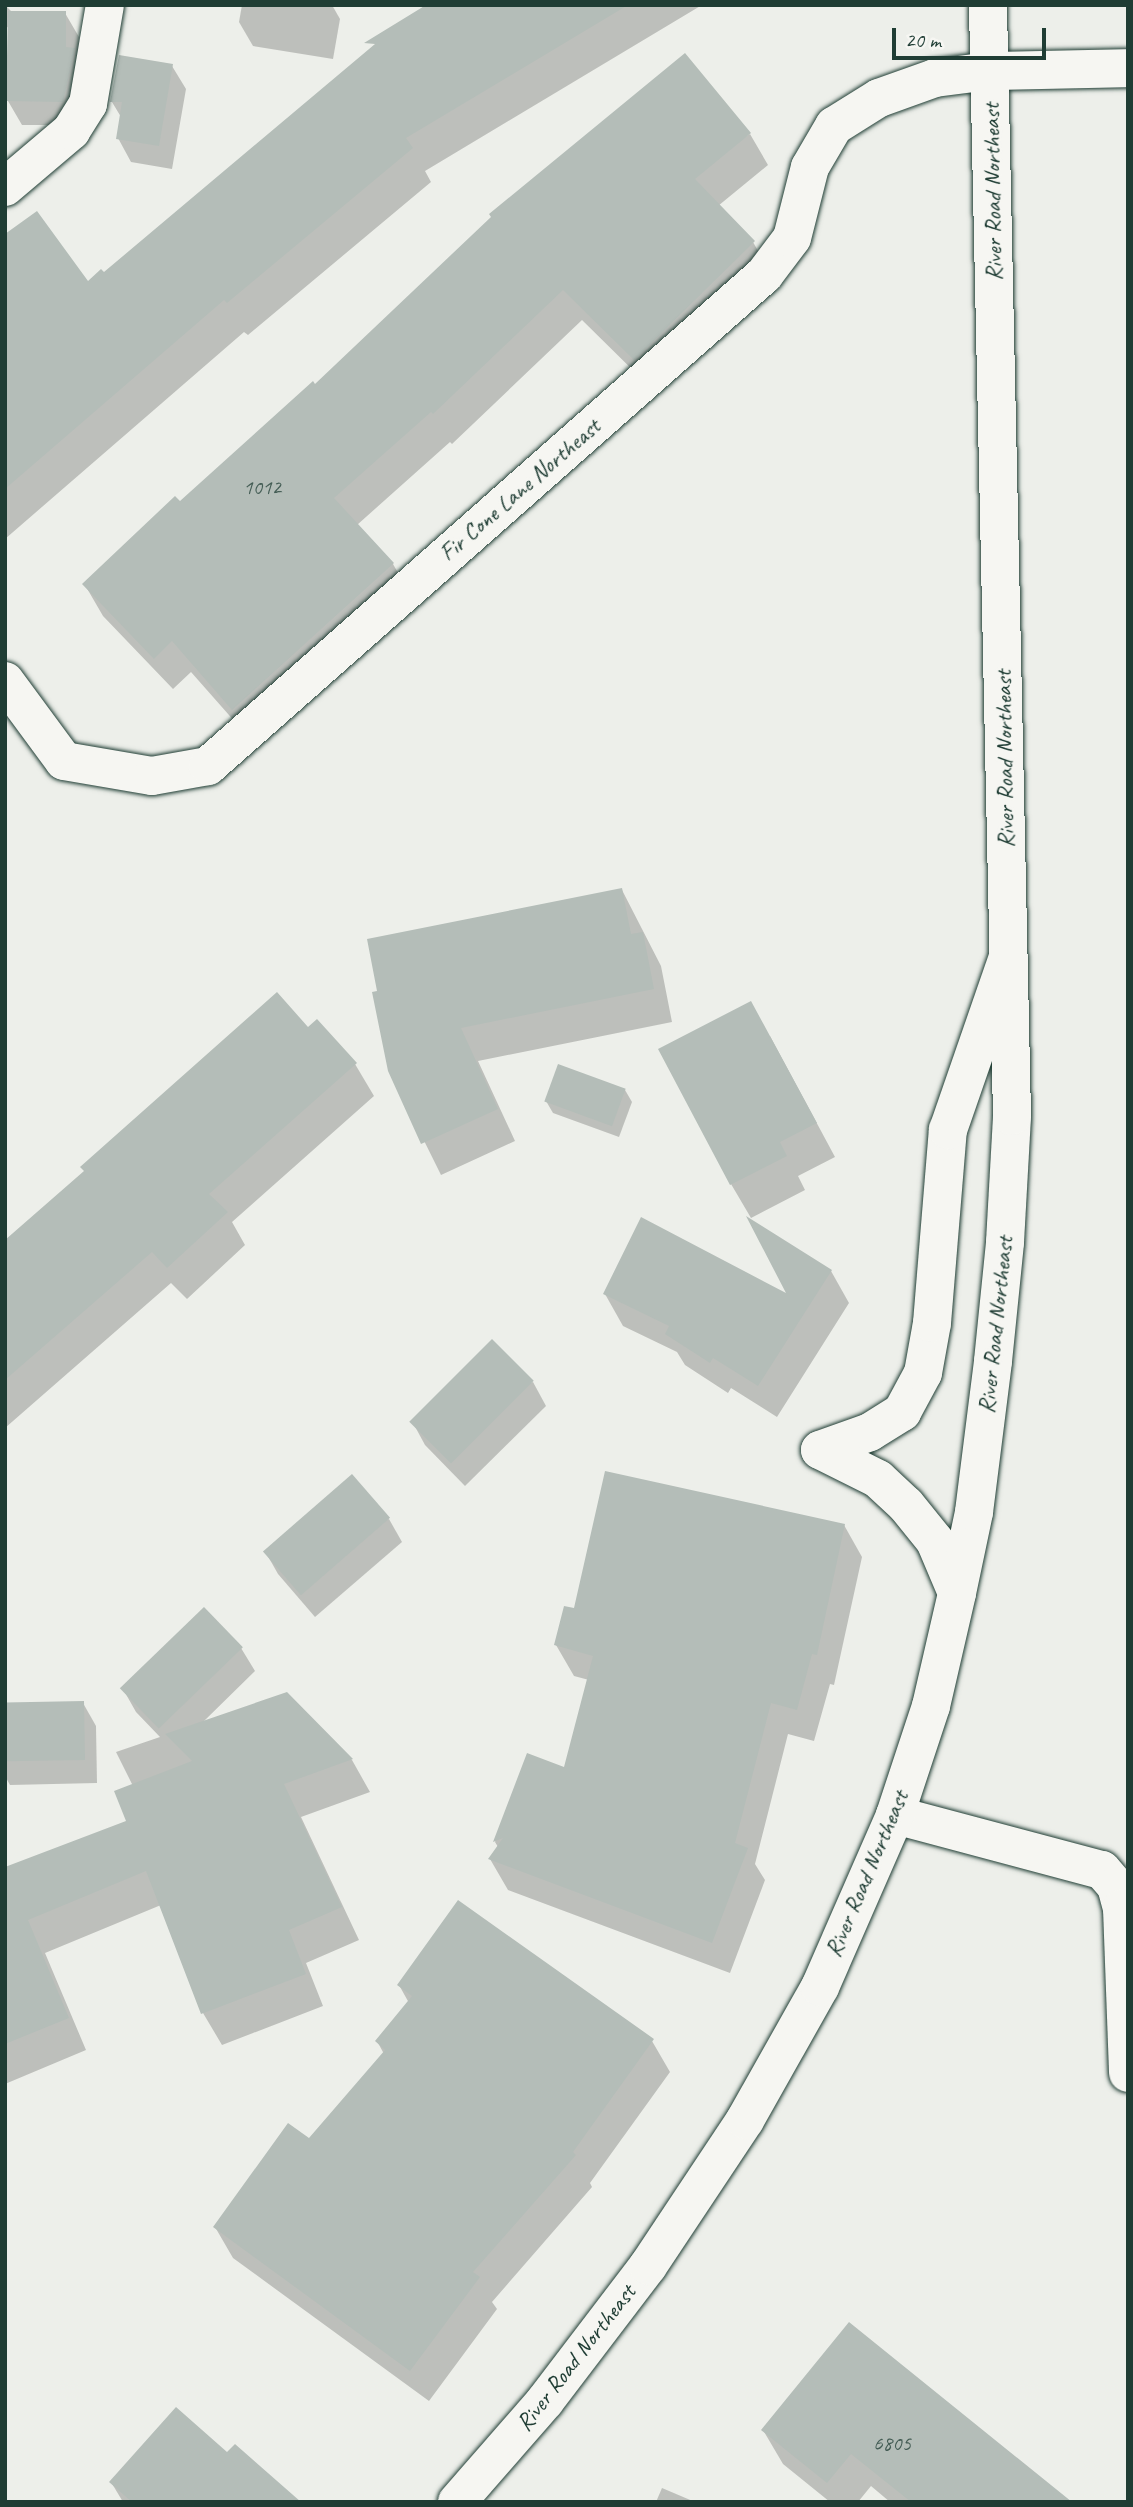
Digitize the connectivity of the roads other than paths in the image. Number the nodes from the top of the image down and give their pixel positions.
1 (105, 5) edge
2 (988, 5) edge
3 (1128, 68) edge
4 (990, 71) junction
5 (5, 187) edge
6 (5, 681) edge
7 (1010, 951) junction
8 (957, 1593) junction
9 (895, 1815) junction
10 (1128, 2073) edge
11 (457, 2502) edge

1 - 5 street
2 - 4 street, River Road Northeast
3 - 4 street, Fir Cone Lane Northeast
4 - 6 street, Fir Cone Lane Northeast
4 - 7 street, River Road Northeast
7 - 8 street, River Road Northeast
7 - 8 street
8 - 9 street, River Road Northeast
9 - 10 street
9 - 11 street, River Road Northeast

